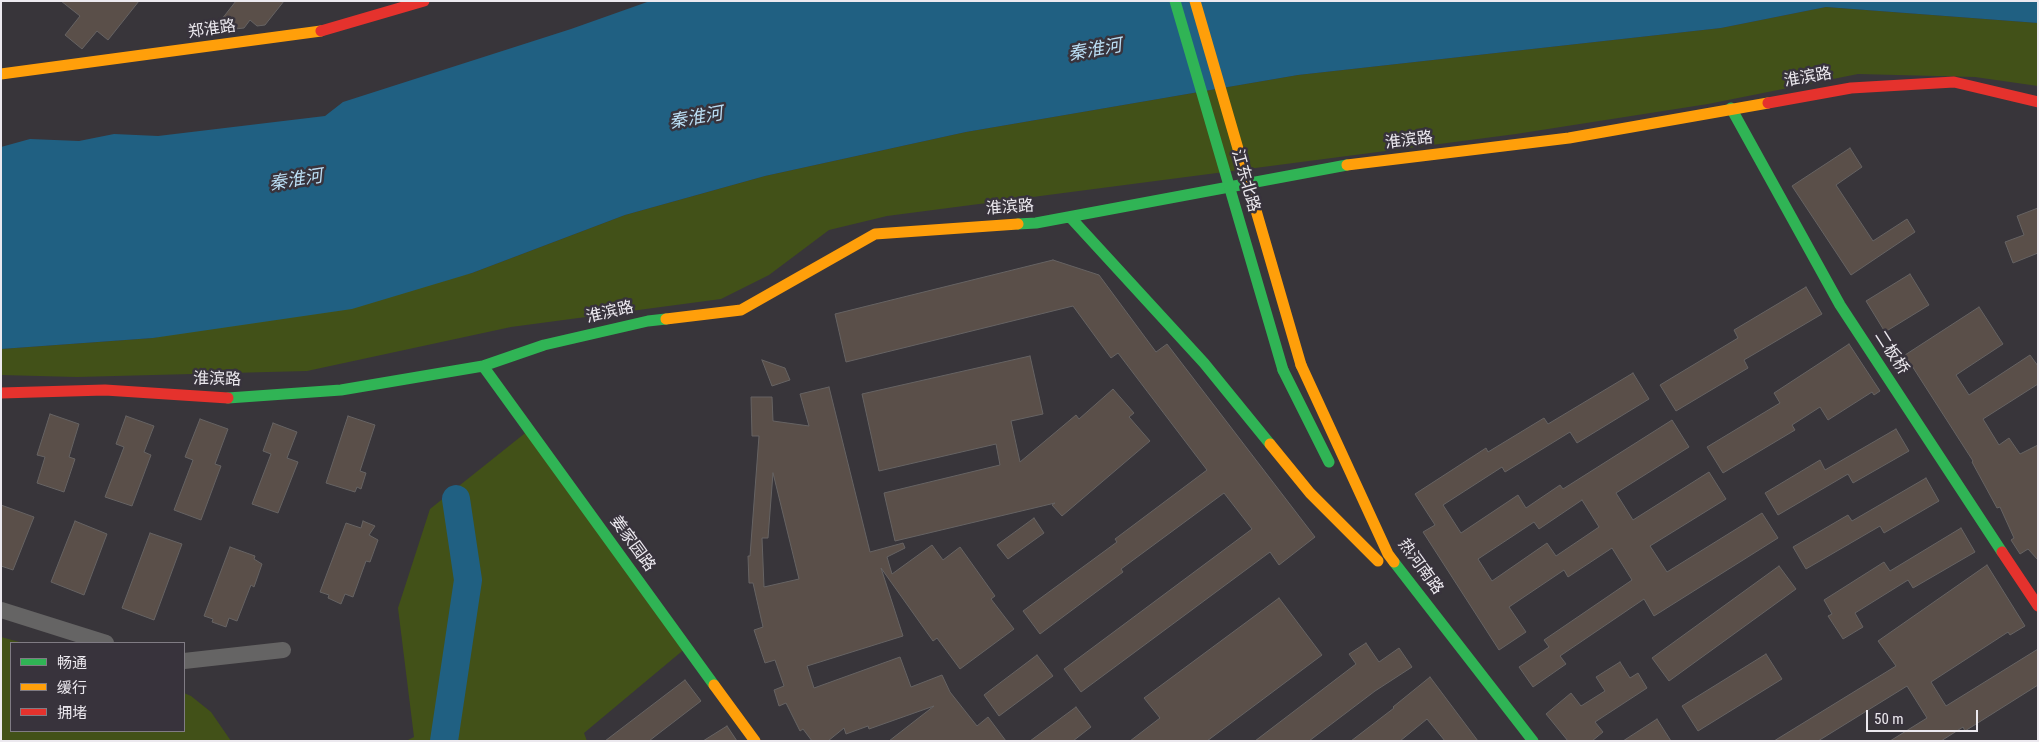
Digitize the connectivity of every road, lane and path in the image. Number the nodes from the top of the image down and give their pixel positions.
1 (424, 1) edge
2 (1175, 1) edge
3 (1195, 1) edge
4 (1, 74) edge
5 (2038, 102) edge
6 (1731, 108) junction
7 (1070, 217) junction
8 (1301, 364) joint
9 (483, 366) junction
10 (1, 393) edge
11 (1335, 474) dead end
12 (1361, 526) dead end
13 (1378, 560) junction
14 (1402, 592) dead end
15 (2038, 606) edge
16 (1, 610) edge
17 (103, 642) edge
18 (283, 650) dead end
19 (185, 661) edge
20 (755, 741) edge
21 (1533, 741) edge

1 - 4 street, 郑淮路
2 - 11 street, 江东北路, bridge
3 - 8 street, 江东北路, bridge
5 - 6 street, 淮滨路
6 - 7 street, 淮滨路
6 - 15 street, 二板桥
7 - 9 street, 淮滨路
7 - 13 street
8 - 21 street, 热河南路
9 - 10 street, 淮滨路
9 - 20 street, 姜家园路
12 - 13 street, 热河南路
13 - 14 street, 热河南路
16 - 17 street
18 - 19 street

